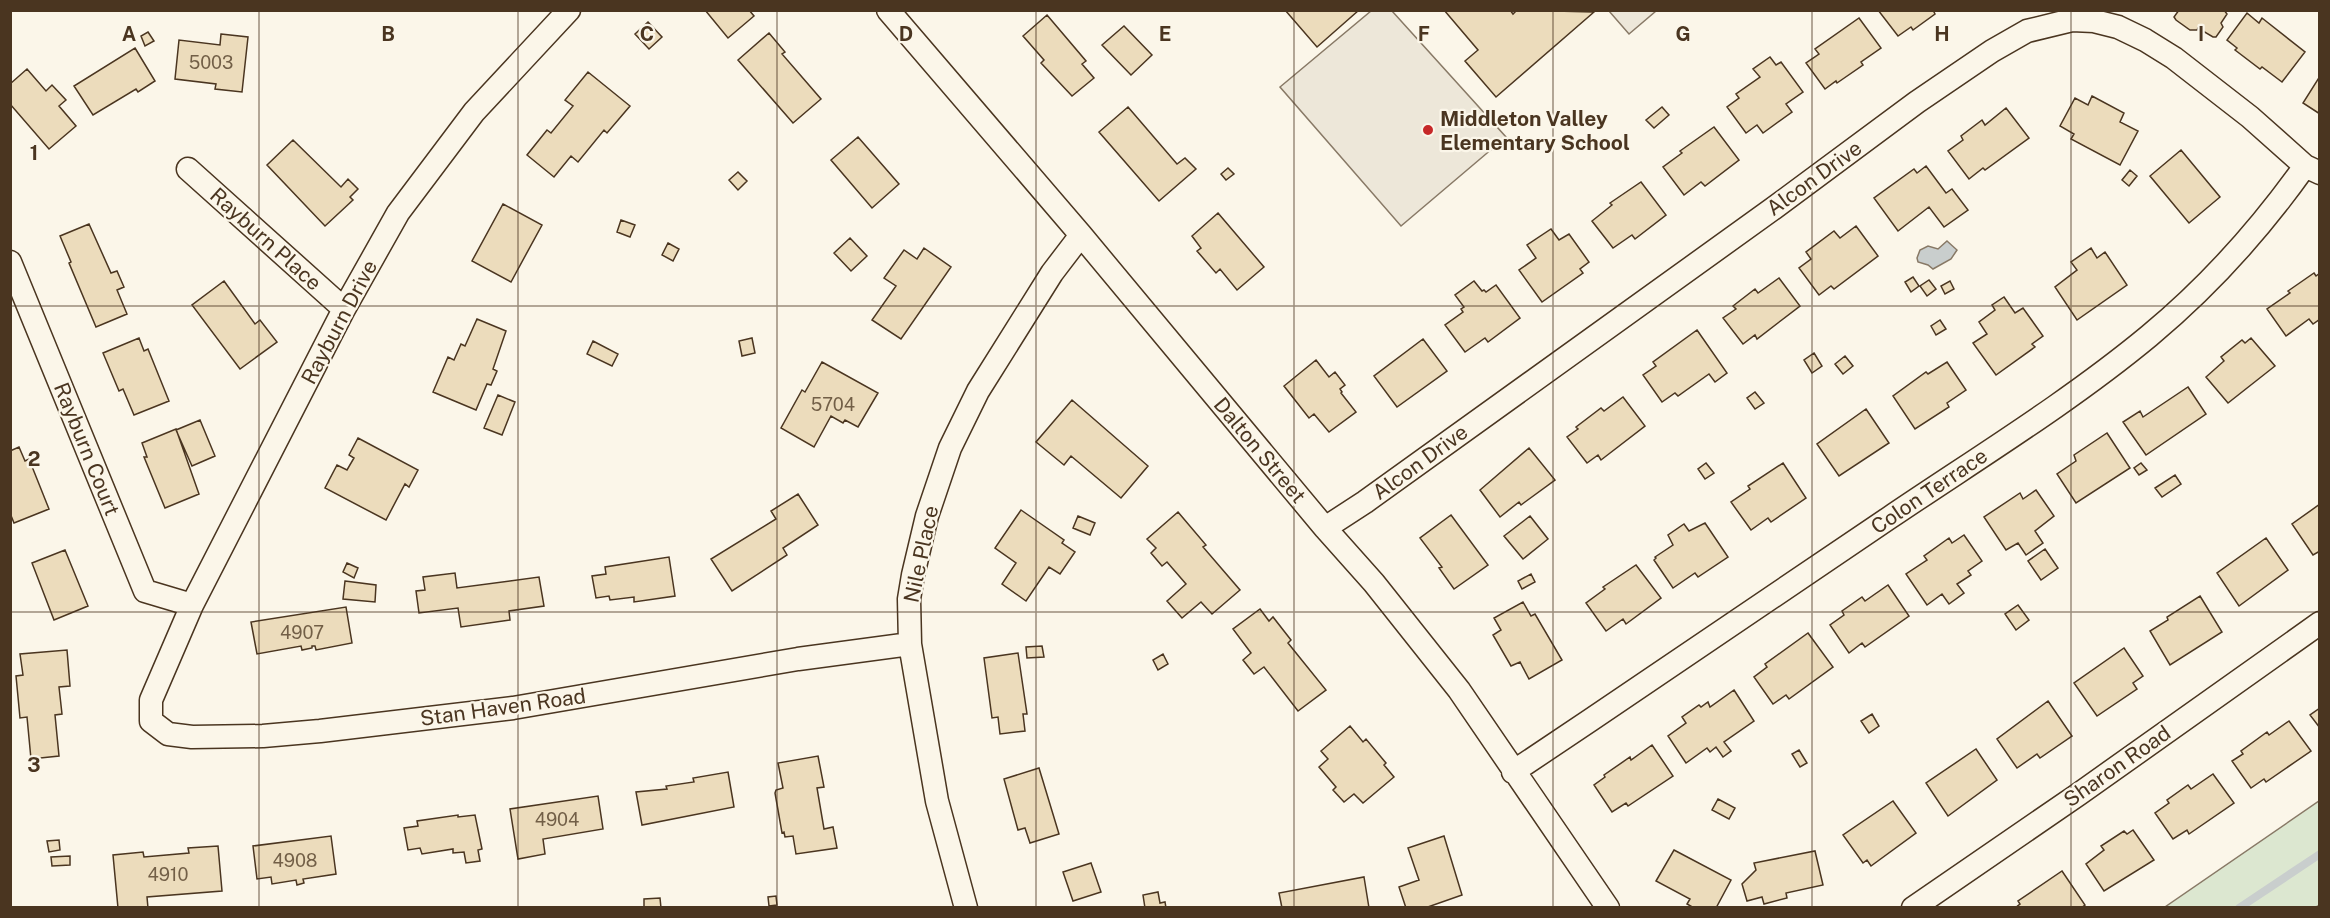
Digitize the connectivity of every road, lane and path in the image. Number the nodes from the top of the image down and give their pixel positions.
1 (569, 10) edge
2 (888, 10) edge
3 (188, 169) dead end
4 (2312, 170) edge
5 (1081, 235) junction
6 (10, 262) edge
7 (344, 309) junction
8 (1324, 528) junction
9 (192, 605) junction
10 (2319, 622) edge
11 (910, 644) junction
12 (163, 670) joint
13 (1513, 772) junction
14 (966, 908) edge
15 (1608, 908) edge
16 (1913, 908) edge

1 - 7 street, Rayburn Drive
2 - 5 street, Dalton Street
3 - 7 street, Rayburn Place
4 - 8 street, Alcon Drive
4 - 13 street, Colon Terrace
5 - 8 street, Dalton Street
5 - 11 street, Nile Place
6 - 9 street, Rayburn Court
7 - 9 street, Rayburn Drive
8 - 13 street, Dalton Street
9 - 12 street, Rayburn Drive
10 - 16 street, Sharon Road
11 - 12 street, Stan Haven Road
11 - 14 street, Nile Place
13 - 15 street, Dalton Street

